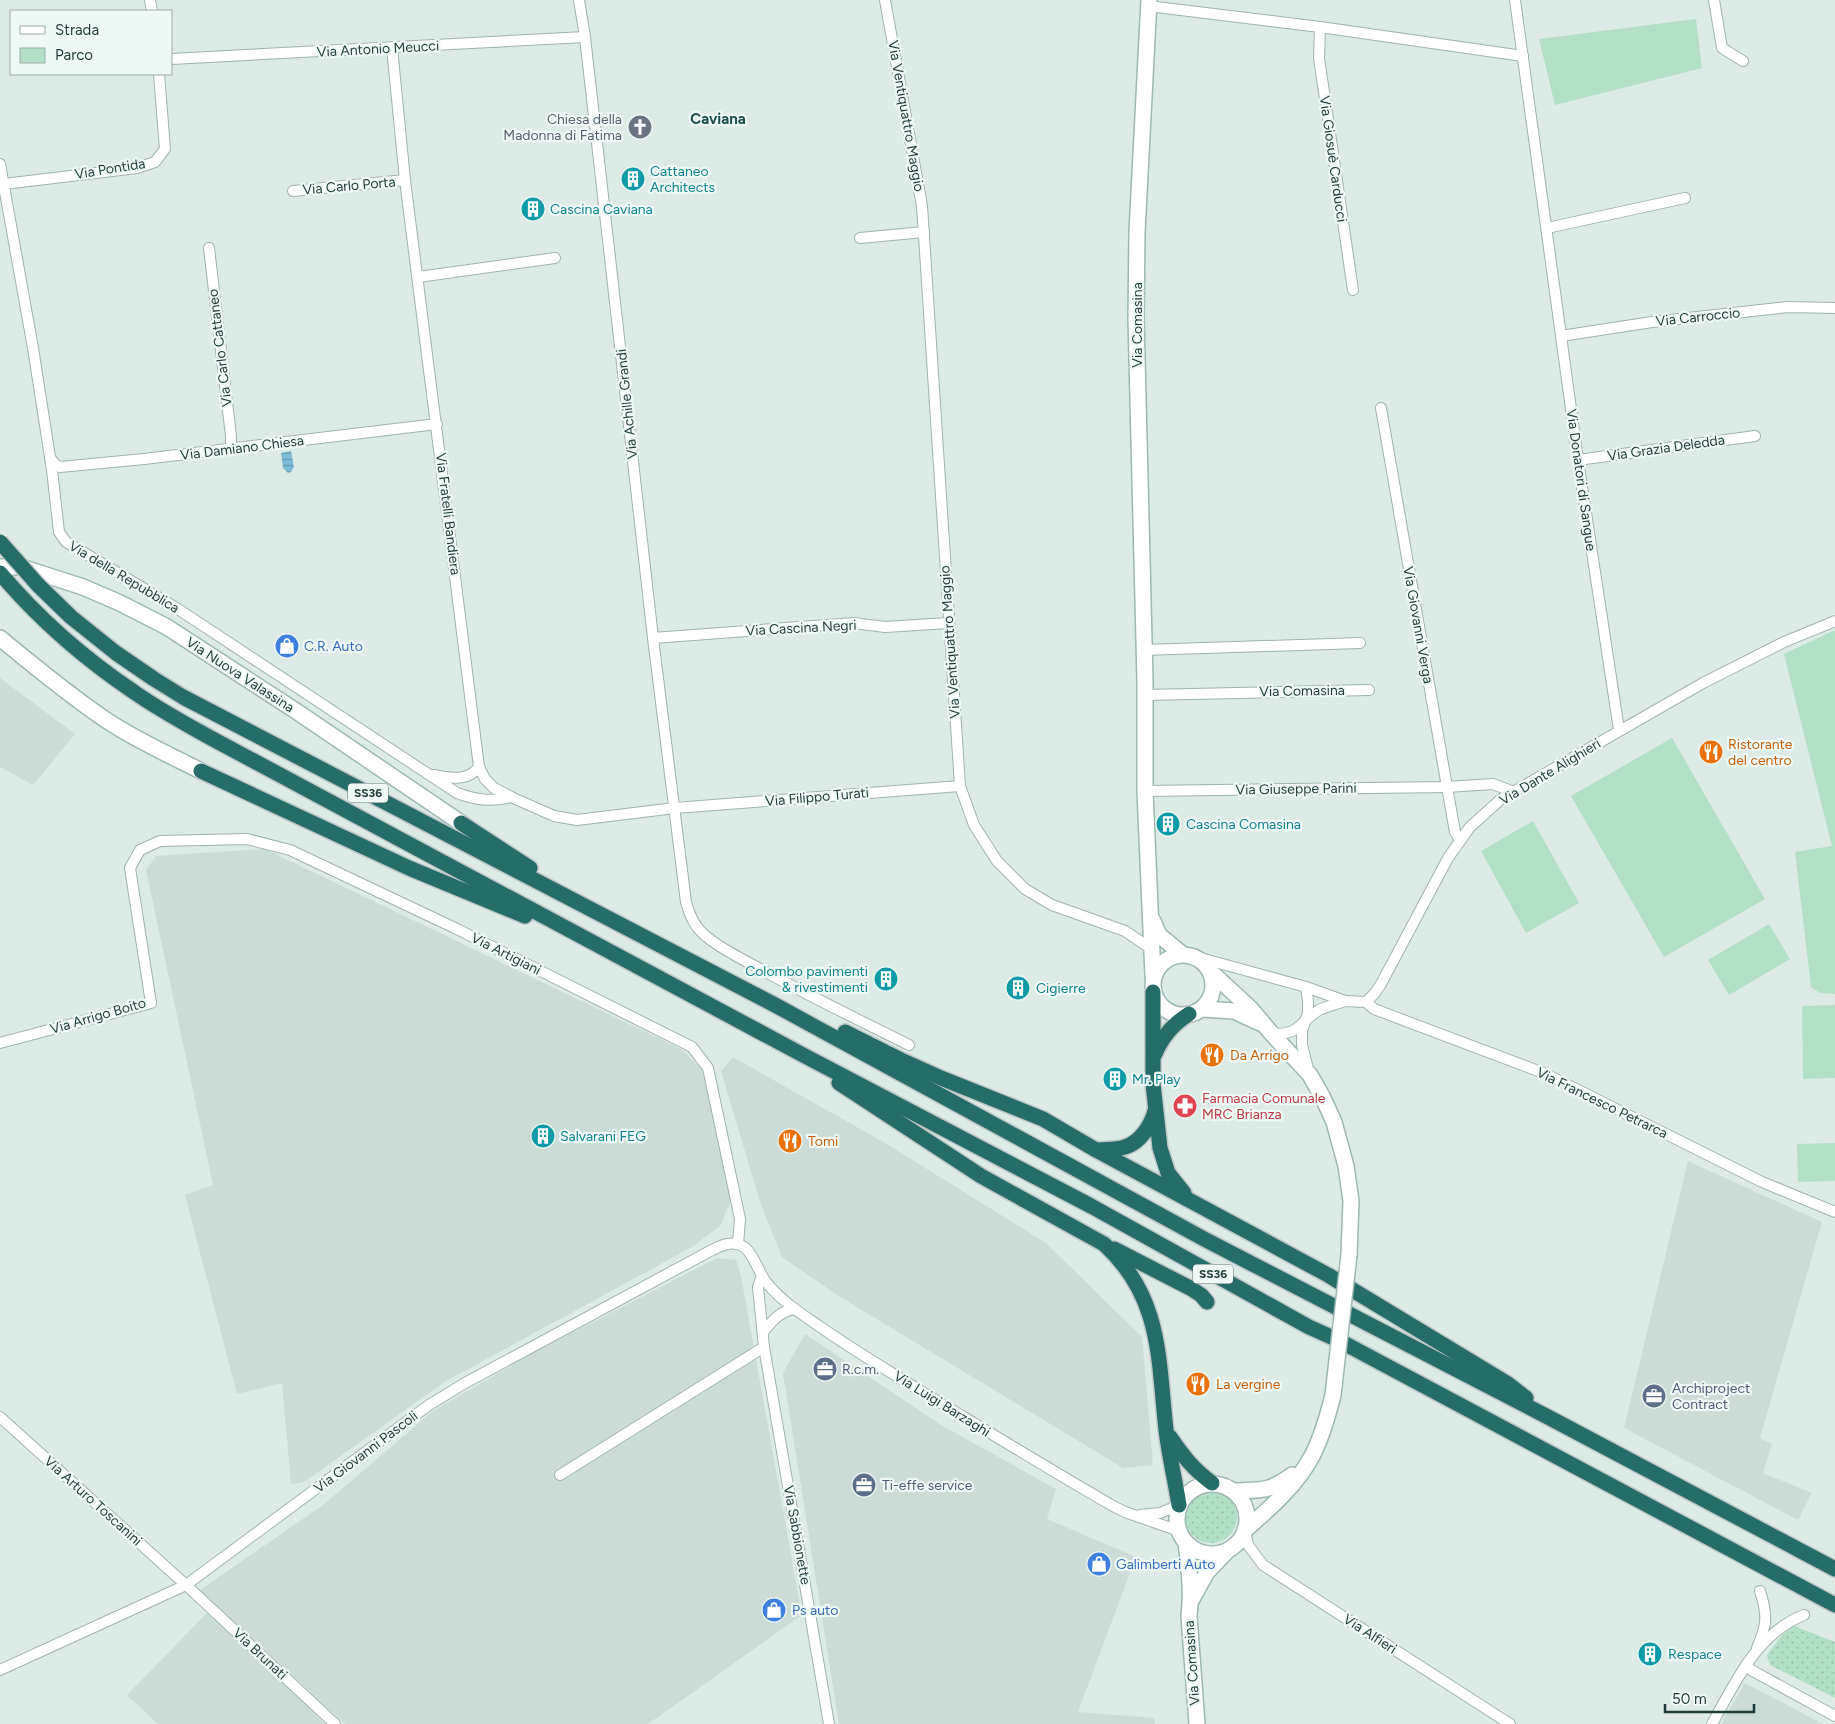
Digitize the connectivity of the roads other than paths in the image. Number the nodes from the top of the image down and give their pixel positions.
1 (579, 0) edge
2 (885, 0) edge
3 (1515, 0) edge
4 (1714, 0) edge
5 (1148, 3) edge
6 (1320, 27) junction
7 (585, 38) junction
8 (392, 48) junction
9 (1523, 56) junction
10 (172, 59) edge
11 (1744, 61) dead end
12 (159, 75) edge
13 (0, 164) edge
14 (405, 180) junction
15 (4, 184) junction
16 (293, 191) dead end
17 (1685, 198) dead end
18 (1547, 228) junction
19 (924, 232) junction
20 (860, 238) dead end
21 (209, 248) dead end
22 (555, 258) dead end
23 (418, 277) junction
24 (1353, 290) dead end
25 (1835, 308) edge
26 (1562, 336) junction
27 (1380, 408) dead end
28 (437, 424) junction
29 (1755, 436) dead end
30 (230, 449) junction
31 (50, 458) junction
32 (1578, 460) junction
33 (0, 542) edge
34 (0, 567) edge
35 (0, 573) edge
36 (1835, 621) edge
37 (948, 623) junction
38 (0, 638) edge
39 (653, 638) junction
40 (1360, 644) dead end
41 (1144, 650) junction
42 (1369, 690) dead end
43 (1145, 695) junction
44 (1619, 730) junction
45 (479, 767) junction
46 (201, 771) joint
47 (427, 773) junction
48 (960, 786) junction
49 (1446, 787) junction
50 (1146, 791) junction
51 (1514, 792) junction
52 (511, 798) junction
53 (675, 808) junction
54 (461, 823) joint
55 (1460, 840) junction
56 (130, 868) joint
57 (1150, 915) junction
58 (624, 928) junction
59 (591, 941) junction
60 (1153, 950) junction
61 (1189, 955) junction
62 (1211, 972) junction
63 (1153, 976) junction
64 (1306, 988) junction
65 (1153, 992) junction
66 (1345, 1001) junction
67 (1366, 1002) junction
68 (775, 1005) junction
69 (1196, 1011) junction
70 (1305, 1022) junction
71 (1267, 1029) junction
72 (0, 1043) edge
73 (909, 1045) dead end
74 (803, 1055) junction
75 (1153, 1060) junction
76 (1310, 1076) junction
77 (1155, 1109) junction
78 (1096, 1150) junction
79 (1192, 1201) junction
80 (1835, 1212) edge
81 (738, 1244) junction
82 (1104, 1244) junction
83 (762, 1276) junction
84 (1207, 1302) dead end
85 (794, 1309) junction
86 (763, 1332) junction
87 (764, 1347) junction
88 (0, 1417) edge
89 (1548, 1417) junction
90 (1167, 1431) junction
91 (1312, 1457) junction
92 (560, 1475) dead end
93 (1212, 1483) junction
94 (1234, 1491) junction
95 (1179, 1505) junction
96 (1134, 1515) junction
97 (1245, 1530) junction
98 (1182, 1537) junction
99 (1227, 1550) junction
100 (1835, 1569) edge
101 (186, 1585) junction
102 (1760, 1591) dead end
103 (1191, 1602) junction
104 (1835, 1605) edge
105 (1804, 1615) dead end
106 (1755, 1654) junction
107 (1746, 1665) junction
108 (0, 1670) edge
109 (1835, 1716) edge
110 (335, 1724) edge
111 (829, 1724) edge
112 (1197, 1724) edge
113 (1510, 1724) edge
114 (1712, 1724) edge

1 - 7 street, Via Achille Grandi
2 - 19 street, Via Ventiquattro Maggio
3 - 9 street, Via Donatori di Sangue
4 - 11 street
5 - 6 street
5 - 41 main road, Via Comasina
6 - 9 street
6 - 24 street, Via Giosuè Carducci
7 - 8 street, Via Antonio Meucci
7 - 39 street, Via Achille Grandi
8 - 10 street, Via Antonio Meucci
8 - 14 street, Via Fratelli Bandiera
9 - 18 street, Via Donatori di Sangue
12 - 15 street, Via Pontida
13 - 15 street, Via della Repubblica
14 - 16 street, Via Carlo Porta
14 - 23 street, Via Fratelli Bandiera
15 - 31 street, Via della Repubblica
17 - 18 street
18 - 26 street, Via Donatori di Sangue
19 - 20 street
19 - 37 street, Via Ventiquattro Maggio
21 - 30 street, Via Carlo Cattaneo
22 - 23 street
23 - 28 street, Via Fratelli Bandiera
25 - 26 street, Via Carroccio
26 - 32 street, Via Donatori di Sangue
27 - 49 street, Via Giovanni Verga
28 - 30 street, Via Damiano Chiesa
28 - 45 street, Via Fratelli Bandiera
29 - 32 street, Via Grazia Deledda
30 - 31 street, Via Damiano Chiesa
31 - 47 street, Via della Repubblica
32 - 44 street, Via Donatori di Sangue
33 - 58 highway, SS36, bridge
34 - 54 main road, Via Nuova Valassina / SS36
35 - 59 highway, SS36
36 - 44 street, Via Dante Alighieri
37 - 39 street, Via Cascina Negri
37 - 48 street, Via Ventiquattro Maggio
38 - 46 main road, SS36
39 - 53 street, Via Achille Grandi
40 - 41 street
41 - 43 main road, Via Comasina
42 - 43 street, Via Comasina
43 - 50 main road, Via Comasina
44 - 51 street, Via Dante Alighieri
45 - 47 street
45 - 52 street, Via Fratelli Bandiera
46 - 59 highway, SS36
47 - 52 street, Via della Repubblica
48 - 53 street, Via Filippo Turati
48 - 60 street, Via Ventiquattro Maggio
49 - 50 street, Via Giuseppe Parini
49 - 51 street, Via Giuseppe Parini
49 - 55 street, Via Giovanni Verga
50 - 57 main road, Via Comasina
51 - 55 street, Via Dante Alighieri
52 - 53 street, Via Fratelli Bandiera
53 - 73 street, Via Achille Grandi
54 - 58 highway, SS36
55 - 67 street, Via Dante Alighieri
56 - 72 street, Via Arrigo Boito
56 - 81 street, Via Artigiani
57 - 60 main road, Via Comasina
57 - 61 main road
58 - 68 highway, SS36
59 - 74 highway, SS36
60 - 63 main road, Via Comasina
61 - 62 main road
61 - 63 main road
61 - 64 street
62 - 69 main road
62 - 71 main road
63 - 65 main road
64 - 66 street
64 - 70 street
65 - 69 main road
65 - 75 highway
66 - 67 street
66 - 70 street
67 - 80 street, Via Francesco Petrarca
68 - 78 highway
68 - 89 highway, SS36
69 - 71 main road
69 - 75 highway
70 - 71 street
70 - 76 street
71 - 76 main road
74 - 82 highway
74 - 104 highway, SS36
75 - 77 highway
76 - 91 main road, bridge
77 - 78 highway
77 - 79 highway
78 - 79 highway
79 - 89 highway
81 - 83 street
81 - 101 street, Via Giovanni Pascoli
82 - 84 highway
82 - 90 highway
83 - 85 street, Via Luigi Barzaghi
83 - 86 street, Via Sabbionette
85 - 86 street
85 - 96 street, Via Luigi Barzaghi
86 - 87 street, Via Sabbionette
87 - 92 street
87 - 111 street, Via Sabbionette
88 - 101 street, Via Arturo Toscanini
89 - 100 highway, SS36
90 - 93 highway
90 - 95 highway
91 - 94 main road
91 - 97 main road
93 - 94 main road
93 - 95 main road
94 - 97 main road
95 - 96 street
95 - 98 main road
96 - 98 street, Via Luigi Barzaghi
97 - 99 main road
97 - 113 street, Via Alfieri
98 - 99 main road
98 - 103 main road, Via Comasina
99 - 103 main road, Via Comasina
101 - 108 street, Via Giovanni Pascoli
101 - 110 street, Via Brunati
102 - 106 street
103 - 112 main road, Via Comasina
105 - 106 street
106 - 107 street
107 - 109 street
107 - 114 street

